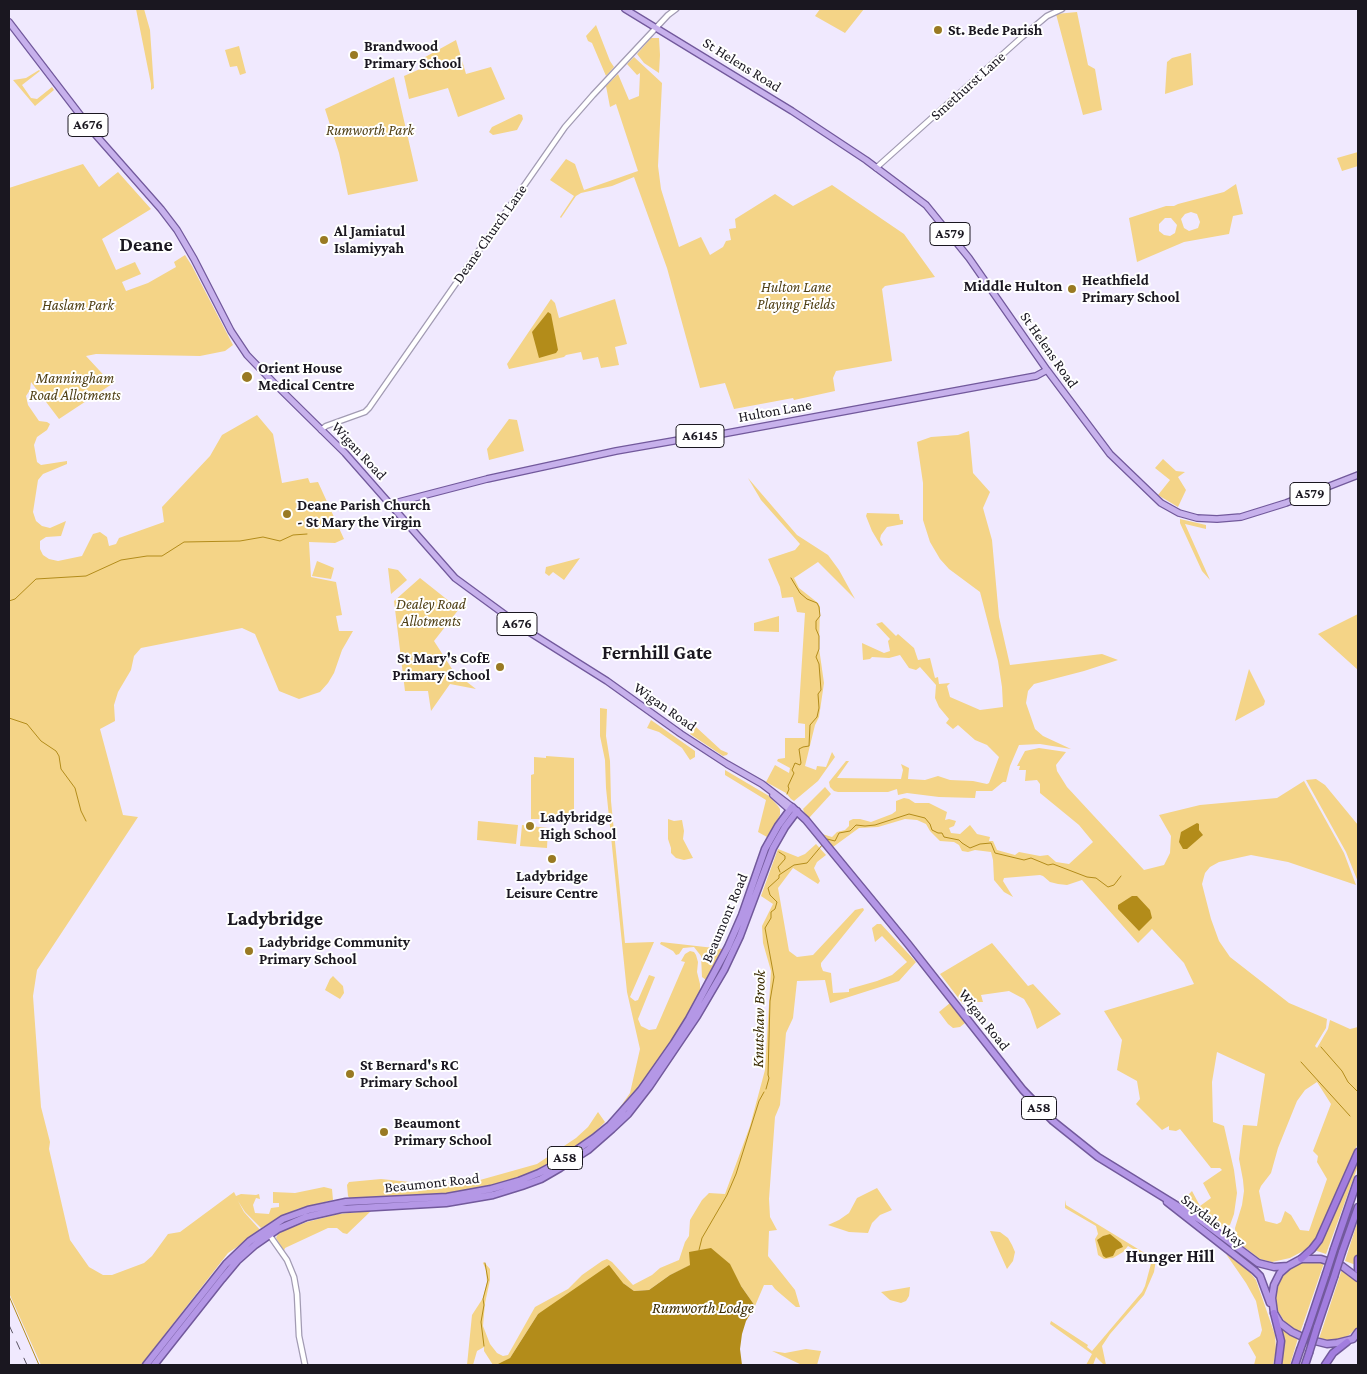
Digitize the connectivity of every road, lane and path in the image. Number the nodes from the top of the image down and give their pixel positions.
1 (626, 9) edge
2 (676, 9) edge
3 (1062, 9) edge
4 (9, 22) edge
5 (657, 28) junction
6 (876, 168) junction
7 (1047, 370) junction
8 (322, 430) junction
9 (1358, 474) edge
10 (391, 504) junction
11 (794, 811) junction
12 (1358, 1152) edge
13 (1358, 1179) edge
14 (1164, 1199) junction
15 (1358, 1207) edge
16 (268, 1232) junction
17 (1301, 1259) junction
18 (1358, 1259) edge
19 (1288, 1266) junction
20 (1358, 1270) edge
21 (1358, 1278) edge
22 (1273, 1311) junction
23 (1354, 1337) edge
24 (146, 1365) edge
25 (154, 1365) edge
26 (305, 1365) edge
27 (1278, 1365) edge
28 (1296, 1365) edge
29 (1305, 1365) edge
30 (1325, 1365) edge

1 - 5 main road, St Helens Road / A579
2 - 5 street, Deane Church Lane
3 - 6 street, Smethurst Lane
4 - 8 main road, Wigan Road / A676
5 - 6 main road, St Helens Road / A579
5 - 8 street, Deane Church Lane
6 - 7 main road, St Helens Road / A579
7 - 9 main road, St Helens Road / A579
7 - 10 main road, Hulton Lane / A6145
8 - 10 main road, Wigan Road / A676
10 - 11 main road, Wigan Road / A676
11 - 14 highway, Wigan Road / A58
11 - 16 highway, Beaumont Road / A58
12 - 17 highway
13 - 28 highway, bridge
14 - 19 highway, Snydale Way / A58
14 - 22 highway, Snydale Way / A58
15 - 29 highway, bridge
16 - 24 highway, Beaumont Road / A58
16 - 25 highway, Beaumont Road / A58
16 - 26 street
17 - 19 highway
17 - 21 highway
18 - 20 highway
19 - 22 highway
22 - 23 highway, A58
22 - 27 highway
23 - 30 highway

